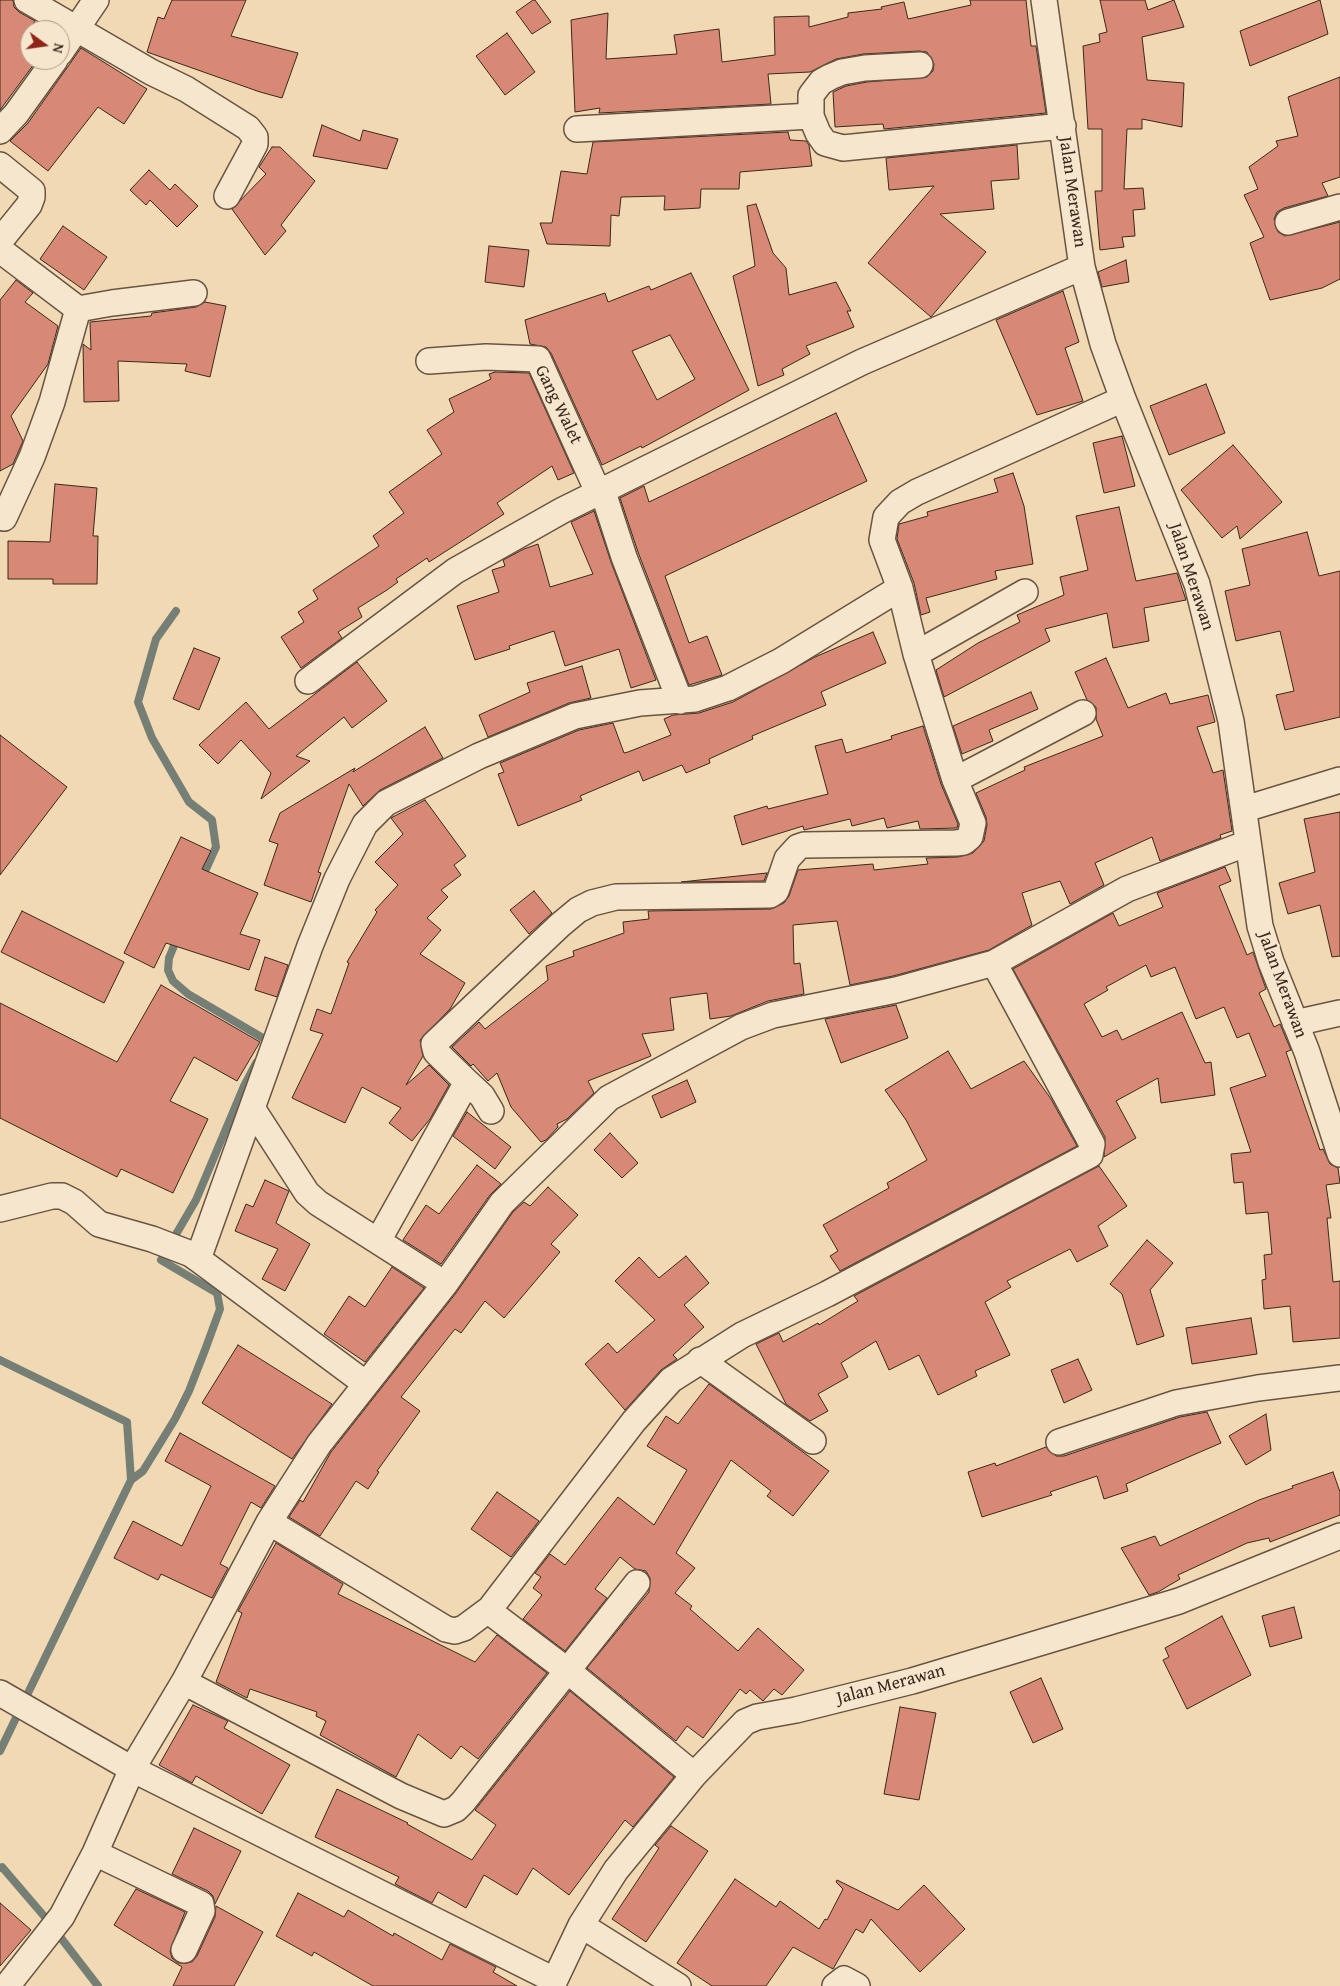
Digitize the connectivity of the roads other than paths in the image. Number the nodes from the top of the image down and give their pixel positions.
1 (27, 0) edge
2 (96, 0) edge
3 (1044, 0) edge
4 (77, 30) junction
5 (70, 39) edge
6 (920, 65) dead end
7 (48, 70) edge
8 (811, 116) junction
9 (1063, 126) junction
10 (577, 129) dead end
11 (0, 131) edge
12 (0, 165) edge
13 (227, 196) dead end
14 (1340, 207) edge
15 (1288, 222) dead end
16 (0, 241) edge
17 (0, 250) edge
18 (1082, 267) junction
19 (194, 293) dead end
20 (78, 309) junction
21 (430, 361) dead end
22 (1123, 399) junction
23 (601, 493) junction
24 (4, 518) dead end
25 (900, 588) junction
26 (1025, 592) dead end
27 (916, 654) junction
28 (308, 681) dead end
29 (680, 700) junction
30 (1083, 714) dead end
31 (955, 780) junction
32 (1340, 780) edge
33 (1246, 809) junction
34 (1248, 843) junction
35 (994, 963) junction
36 (1340, 1013) edge
37 (1295, 1023) junction
38 (467, 1082) junction
39 (252, 1108) junction
40 (491, 1111) dead end
41 (1340, 1154) edge
42 (0, 1209) edge
43 (378, 1241) junction
44 (195, 1256) junction
45 (445, 1284) junction
46 (700, 1360) junction
47 (1340, 1378) edge
48 (366, 1384) junction
49 (813, 1441) dead end
50 (1059, 1442) dead end
51 (269, 1522) junction
52 (1340, 1536) edge
53 (637, 1583) dead end
54 (491, 1608) junction
55 (568, 1670) junction
56 (184, 1682) junction
57 (5, 1696) edge
58 (132, 1769) junction
59 (694, 1775) junction
60 (95, 1853) junction
61 (582, 1926) junction
62 (184, 1950) dead end
63 (553, 1983) edge
64 (7, 1986) edge
65 (678, 1986) edge
66 (835, 1986) edge
67 (857, 1986) edge

1 - 4 street
2 - 4 street
3 - 9 street, Jalan Merawan
4 - 5 street
4 - 13 street
6 - 8 street
7 - 11 street
8 - 9 street
8 - 10 street
9 - 18 street, Jalan Merawan
12 - 16 street
14 - 15 street
17 - 20 street
18 - 22 street, Jalan Merawan
18 - 23 street
19 - 20 street
20 - 24 street
21 - 23 street, Gang Walet
22 - 25 street
22 - 33 street, Jalan Merawan
23 - 28 street
23 - 29 street
25 - 27 street
25 - 29 street
26 - 27 street
27 - 31 street
29 - 39 street
30 - 31 street
31 - 38 street
32 - 33 street
33 - 34 street, Jalan Merawan
34 - 35 street
34 - 37 street, Jalan Merawan
35 - 45 street
35 - 46 street
36 - 37 street
37 - 41 street, Jalan Merawan
38 - 40 street
38 - 43 street
39 - 43 street
39 - 44 street
42 - 44 street
43 - 45 street
44 - 48 street
45 - 48 street
46 - 49 street
46 - 54 street
47 - 50 street
48 - 51 street
51 - 54 street
51 - 56 street
52 - 59 street, Jalan Merawan
53 - 55 street
54 - 55 street
55 - 56 street
55 - 59 street
56 - 58 street
57 - 58 street
58 - 60 street
58 - 63 street
59 - 61 street, Jalan Merawan
60 - 62 street
60 - 64 street
61 - 63 street, Jalan Merawan
61 - 65 street
66 - 67 street

